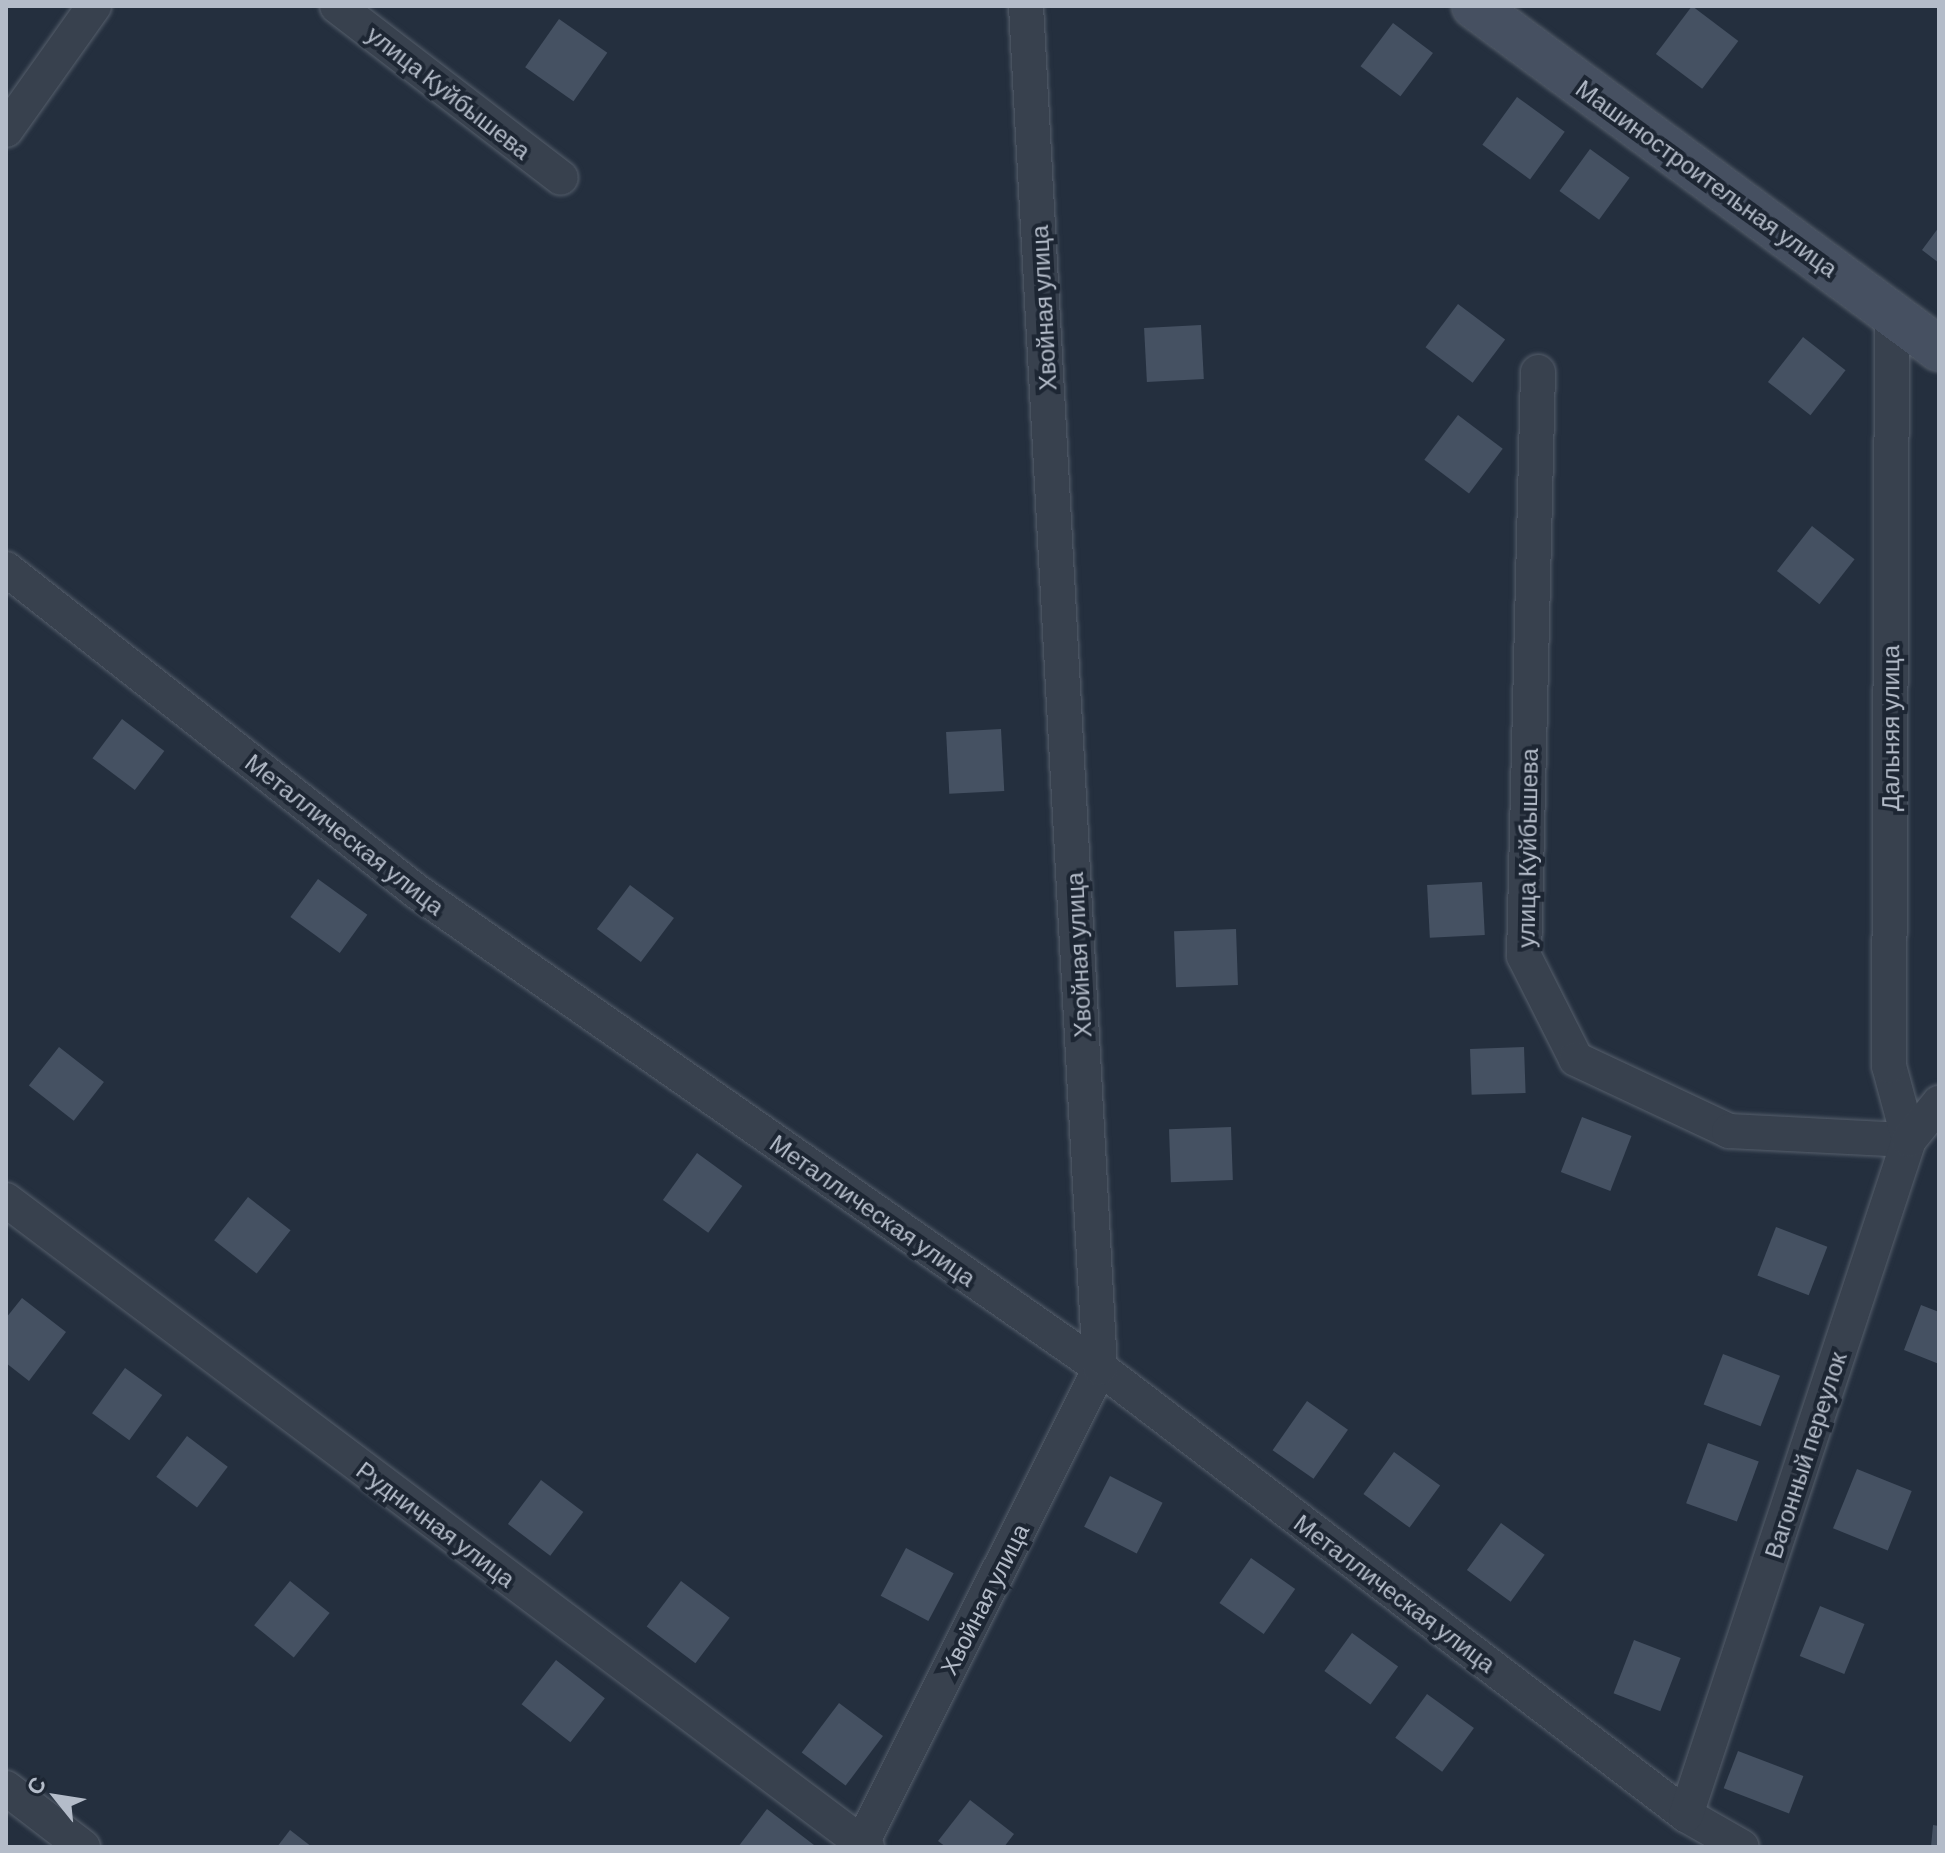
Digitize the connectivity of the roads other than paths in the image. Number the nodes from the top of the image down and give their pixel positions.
1 (94, 6) edge
2 (337, 6) edge
3 (1026, 6) edge
4 (1474, 6) edge
5 (6, 130) edge
6 (561, 178) dead end
7 (1892, 314) junction
8 (1939, 349) edge
9 (1538, 372) dead end
10 (6, 569) edge
11 (1939, 1103) edge
12 (1909, 1140) junction
13 (6, 1200) edge
14 (1100, 1368) junction
15 (6, 1788) edge
16 (1686, 1815) junction
17 (863, 1846) edge
18 (83, 1847) edge
19 (1742, 1847) edge

1 - 5 street
2 - 6 street, улица Куйбышева
3 - 14 street, Хвойная улица
4 - 7 street, Машиностроительная улица
7 - 8 street, Машиностроительная улица
7 - 12 street, Дальняя улица
9 - 12 street, улица Куйбышева
10 - 14 street, Металлическая улица
11 - 12 street, Вагонный переулок
12 - 16 street, Вагонный переулок
13 - 17 street, Рудничная улица
14 - 16 street, Металлическая улица
14 - 17 street, Хвойная улица
15 - 18 street
16 - 19 street, Металлическая улица

